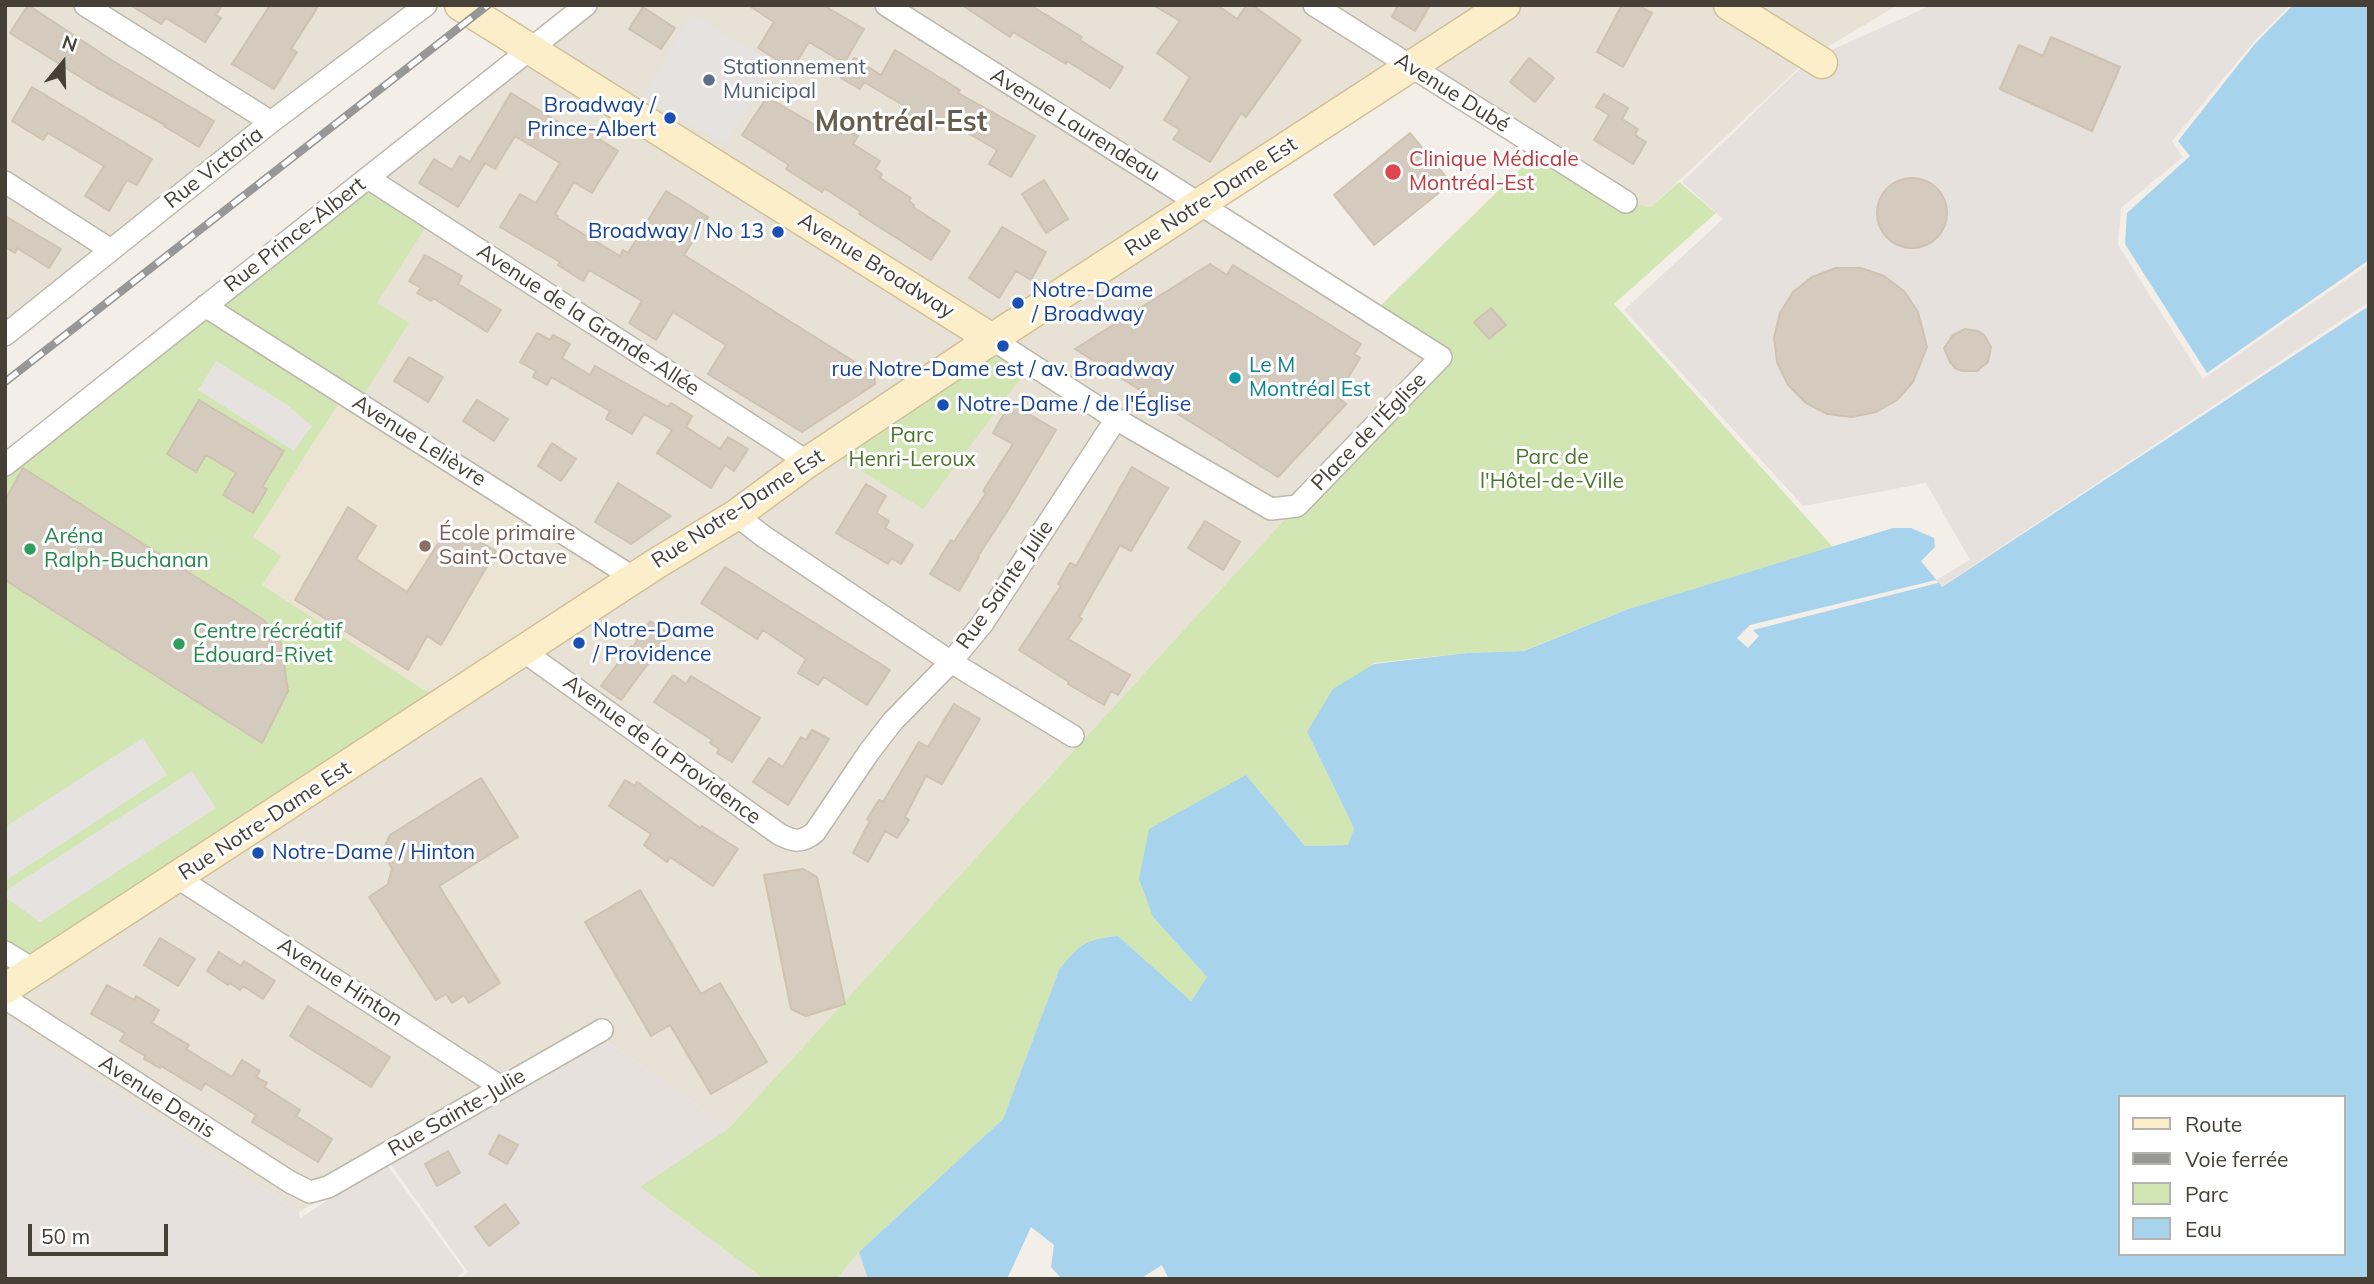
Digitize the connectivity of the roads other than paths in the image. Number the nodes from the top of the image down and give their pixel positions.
1 (85, 5) edge
2 (426, 5) edge
3 (460, 5) edge
4 (586, 5) edge
5 (886, 5) edge
6 (1314, 5) edge
7 (1505, 5) edge
8 (1729, 5) edge
9 (530, 49) junction
10 (1822, 63) dead end
11 (1411, 66) junction
12 (271, 122) junction
13 (368, 178) junction
14 (5, 182) edge
15 (1626, 202) dead end
16 (1200, 205) junction
17 (111, 250) junction
18 (205, 306) junction
19 (5, 335) edge
20 (992, 339) junction
21 (1441, 357) joint
22 (1116, 419) junction
23 (808, 462) junction
24 (5, 465) edge
25 (1297, 506) joint
26 (736, 515) junction
27 (634, 578) junction
28 (523, 651) junction
29 (951, 662) junction
30 (1073, 736) dead end
31 (805, 841) joint
32 (178, 878) junction
33 (5, 952) edge
34 (34, 970) junction
35 (5, 989) edge
36 (5, 998) edge
37 (601, 1030) dead end
38 (501, 1087) junction
39 (310, 1192) joint

1 - 12 street
2 - 12 street, Rue Victoria
3 - 9 main road, Avenue Broadway
4 - 9 street, Rue Prince-Albert
5 - 16 street, Avenue Laurendeau
6 - 11 street, Avenue Dubé
7 - 11 main road, Rue Notre-Dame Est
8 - 10 main road
9 - 13 street, Rue Prince-Albert
9 - 20 main road, Avenue Broadway
11 - 15 street, Avenue Dubé
11 - 16 main road, Rue Notre-Dame Est
12 - 17 street, Rue Victoria
13 - 18 street, Rue Prince-Albert
13 - 23 street, Avenue de la Grande-Allée
14 - 17 street
16 - 20 main road, Rue Notre-Dame Est
16 - 21 street, Avenue Laurendeau
17 - 19 street, Rue Victoria
18 - 24 street, Rue Prince-Albert
18 - 27 street, Avenue Lelièvre
20 - 22 street, Avenue Broadway
20 - 23 main road, Rue Notre-Dame Est
21 - 25 street, Place de l'Église
22 - 25 street, Avenue Broadway
22 - 29 street, Rue Sainte Julie
23 - 26 main road, Rue Notre-Dame Est
26 - 27 main road, Rue Notre-Dame Est
26 - 29 street
27 - 28 main road, Rue Notre-Dame Est
28 - 31 street, Avenue de la Providence
28 - 32 main road, Rue Notre-Dame Est
29 - 30 street
29 - 31 street, Rue Sainte Julie
32 - 34 main road, Rue Notre-Dame Est
32 - 38 street, Avenue Hinton
33 - 34 street
34 - 35 main road, Rue Notre-Dame Est
36 - 39 street, Avenue Denis
37 - 38 street, Rue Sainte-Julie
38 - 39 street, Rue Sainte-Julie

